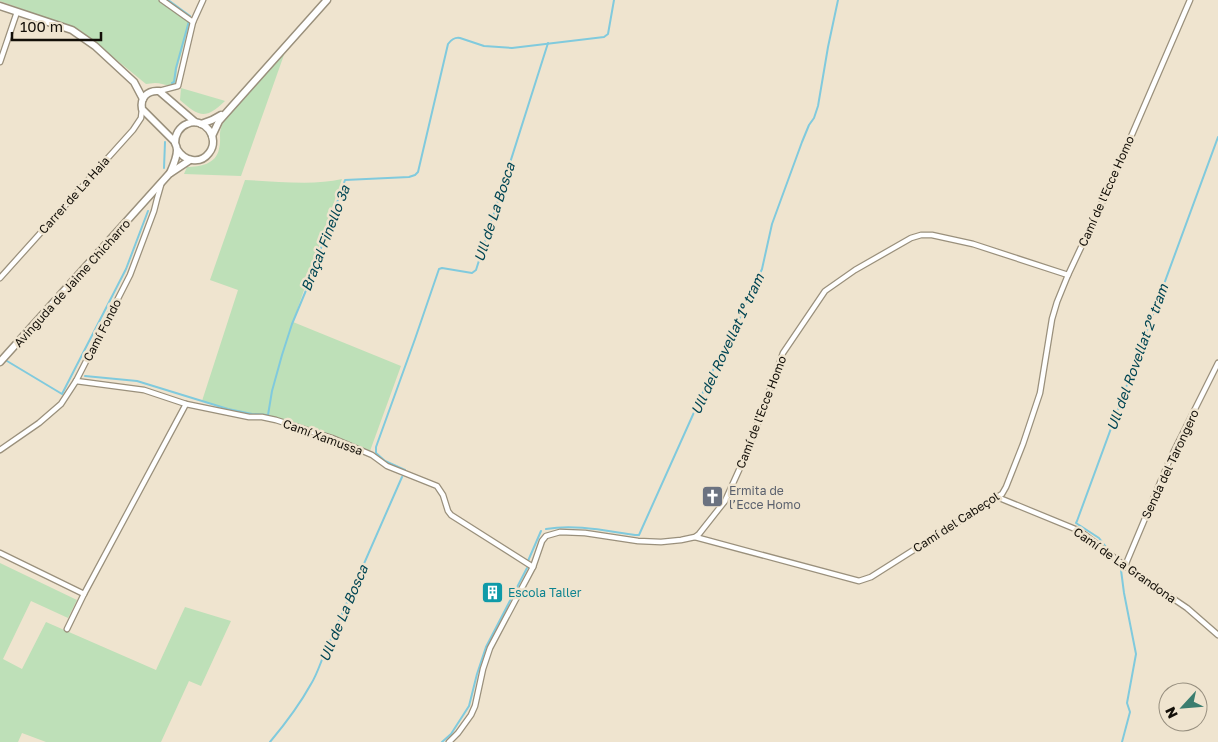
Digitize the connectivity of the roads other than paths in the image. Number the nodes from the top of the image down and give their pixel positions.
1 (162, 0) edge
2 (203, 0) edge
3 (327, 0) edge
4 (1190, 0) edge
5 (0, 6) edge
6 (17, 12) junction
7 (193, 22) junction
8 (0, 62) edge
9 (134, 82) junction
10 (156, 91) junction
11 (143, 99) junction
12 (142, 110) junction
13 (226, 112) junction
14 (198, 123) junction
15 (212, 136) junction
16 (176, 146) junction
17 (190, 160) junction
18 (169, 174) junction
19 (163, 182) junction
20 (1068, 275) junction
21 (0, 278) edge
22 (0, 362) edge
23 (1218, 363) edge
24 (76, 381) junction
25 (186, 404) junction
26 (0, 450) edge
27 (997, 497) junction
28 (695, 537) junction
29 (0, 554) edge
30 (1125, 566) junction
31 (533, 567) junction
32 (84, 594) junction
33 (67, 629) dead end
34 (1218, 635) edge
35 (449, 742) edge

1 - 7 street
2 - 7 street
3 - 13 street
4 - 20 street, Camí de l'Ecce Homo
5 - 6 street
6 - 8 street
6 - 9 street
7 - 10 street
9 - 10 street
9 - 11 street
10 - 11 street
10 - 14 street
11 - 12 street
12 - 16 street
12 - 21 street, Carrer de La Haia
13 - 14 street
13 - 15 street
14 - 15 street
14 - 16 street
15 - 17 street
16 - 17 street
16 - 18 street
17 - 18 street
18 - 19 street, Avinguda de Jaime Chicharro
19 - 22 street, Avinguda de Jaime Chicharro
19 - 24 street, Camí Fondo
20 - 27 street, Camí del Cabeçol
20 - 28 street, Camí de l'Ecce Homo
23 - 30 street, Senda del Tarongero
24 - 25 street, Camí Xamussa
24 - 26 street, Camí Fondo
25 - 31 street, Camí Xamussa
25 - 32 street
27 - 28 street, Camí del Cabeçol
27 - 30 street, Camí de La Grandona
28 - 31 street
29 - 32 street
30 - 34 street, Camí de La Grandona
31 - 35 street
32 - 33 street

